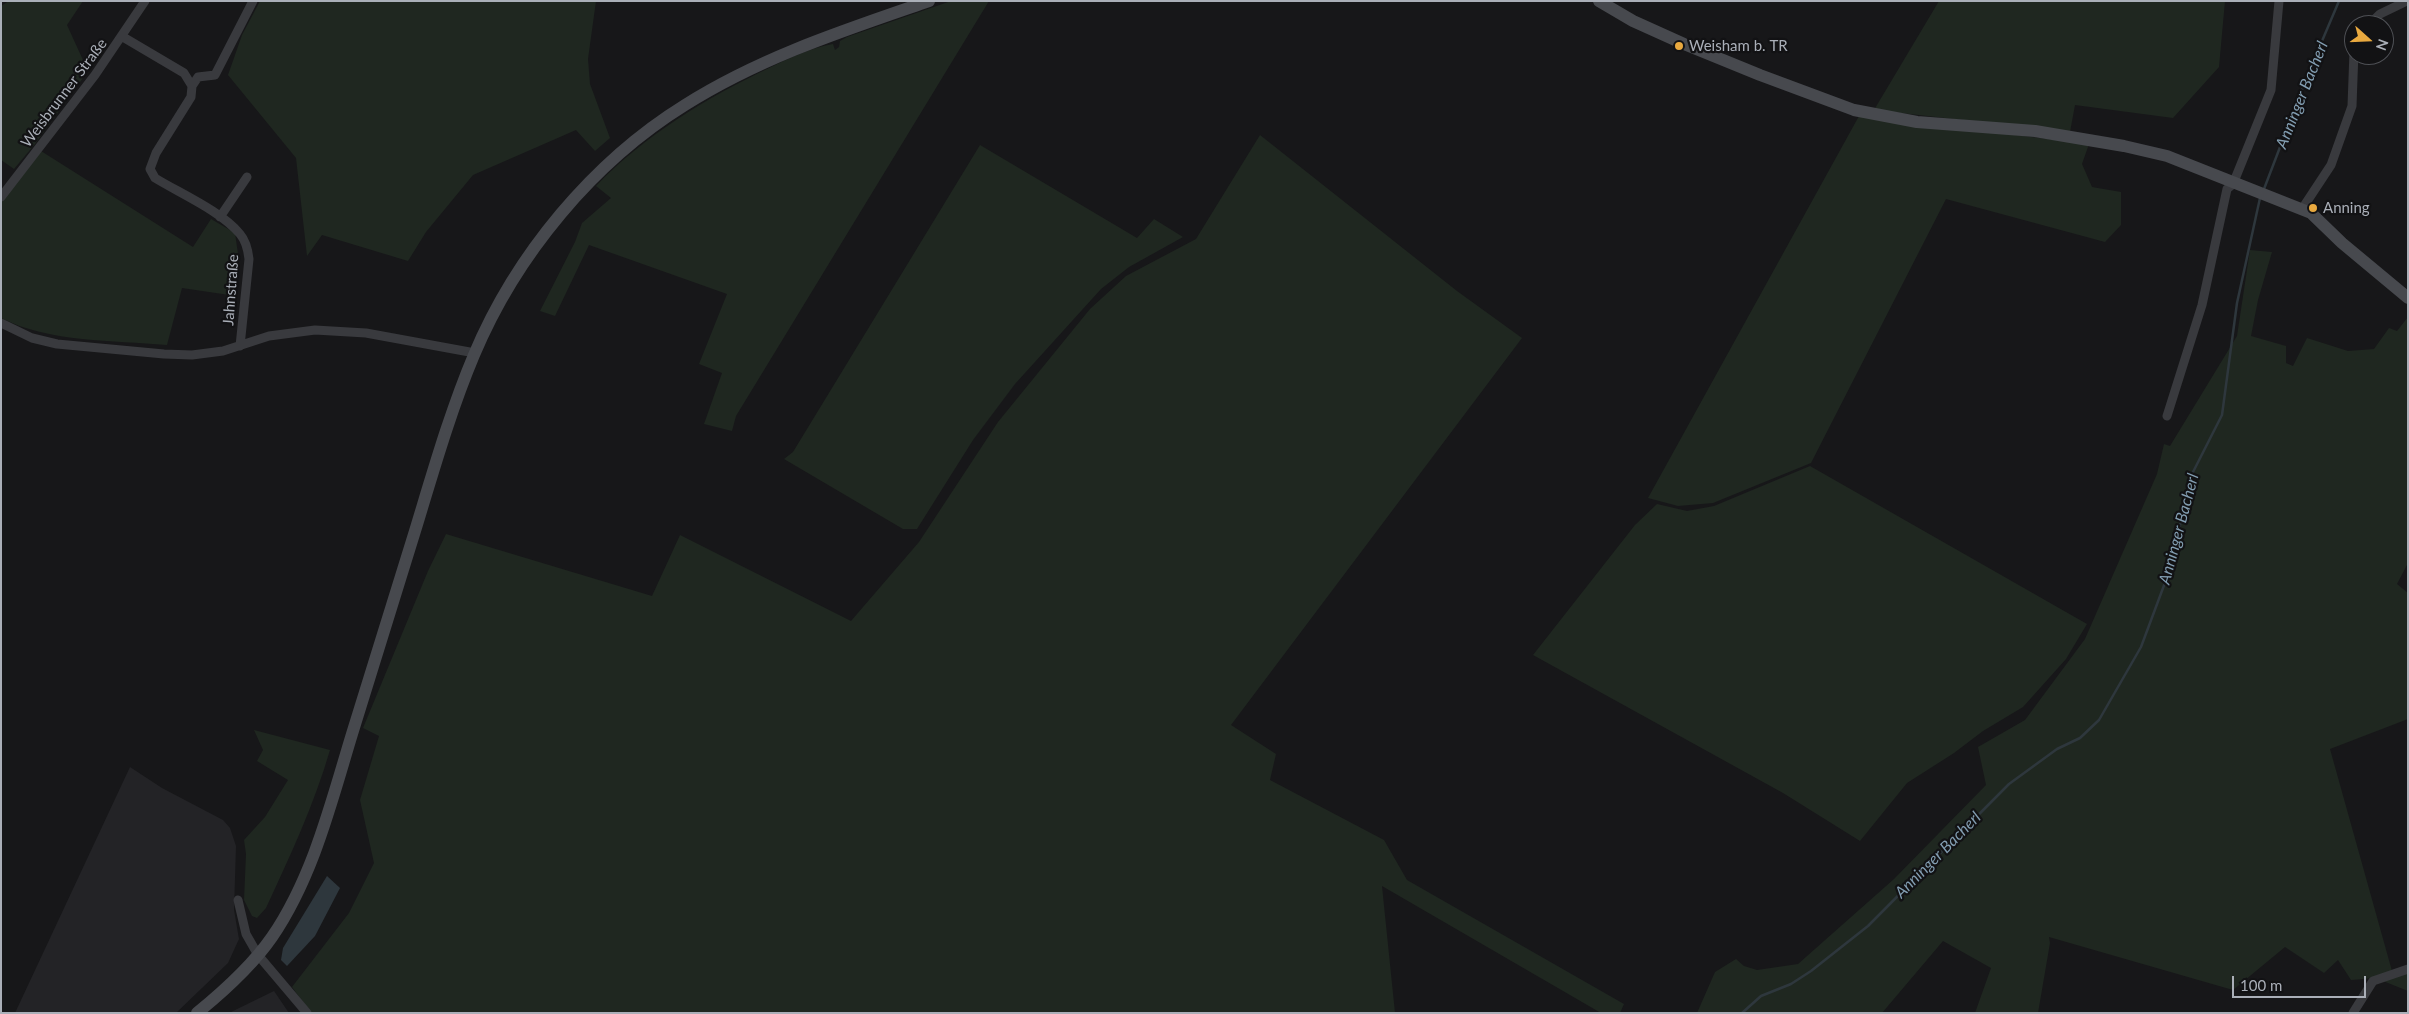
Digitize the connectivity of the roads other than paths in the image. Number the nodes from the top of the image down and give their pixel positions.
1 (145, 1) edge
2 (253, 1) edge
3 (929, 1) edge
4 (1599, 1) edge
5 (2278, 1) edge
6 (2407, 1) edge
7 (2379, 15) edge
8 (123, 37) junction
9 (2353, 65) edge
10 (192, 86) junction
11 (247, 177) dead end
12 (2233, 184) junction
13 (1, 197) edge
14 (2302, 209) junction
15 (220, 218) junction
16 (2408, 298) edge
17 (1, 323) edge
18 (240, 346) junction
19 (475, 354) junction
20 (2167, 416) dead end
21 (238, 900) dead end
22 (258, 955) junction
23 (2408, 969) edge
24 (197, 1013) edge
25 (307, 1013) edge
26 (2353, 1013) edge

1 - 8 street, Weisbrunner Straße
2 - 10 street
3 - 19 main road
4 - 12 main road
5 - 12 street
6 - 7 street
8 - 10 street
8 - 13 street, Weisbrunner Straße
9 - 14 street
10 - 15 street, Jahnstraße
11 - 15 street
12 - 14 main road
12 - 20 street
14 - 16 main road
15 - 18 street, Jahnstraße
17 - 18 street
18 - 19 street
19 - 22 main road
21 - 22 street
22 - 24 main road
22 - 25 street
23 - 26 street

